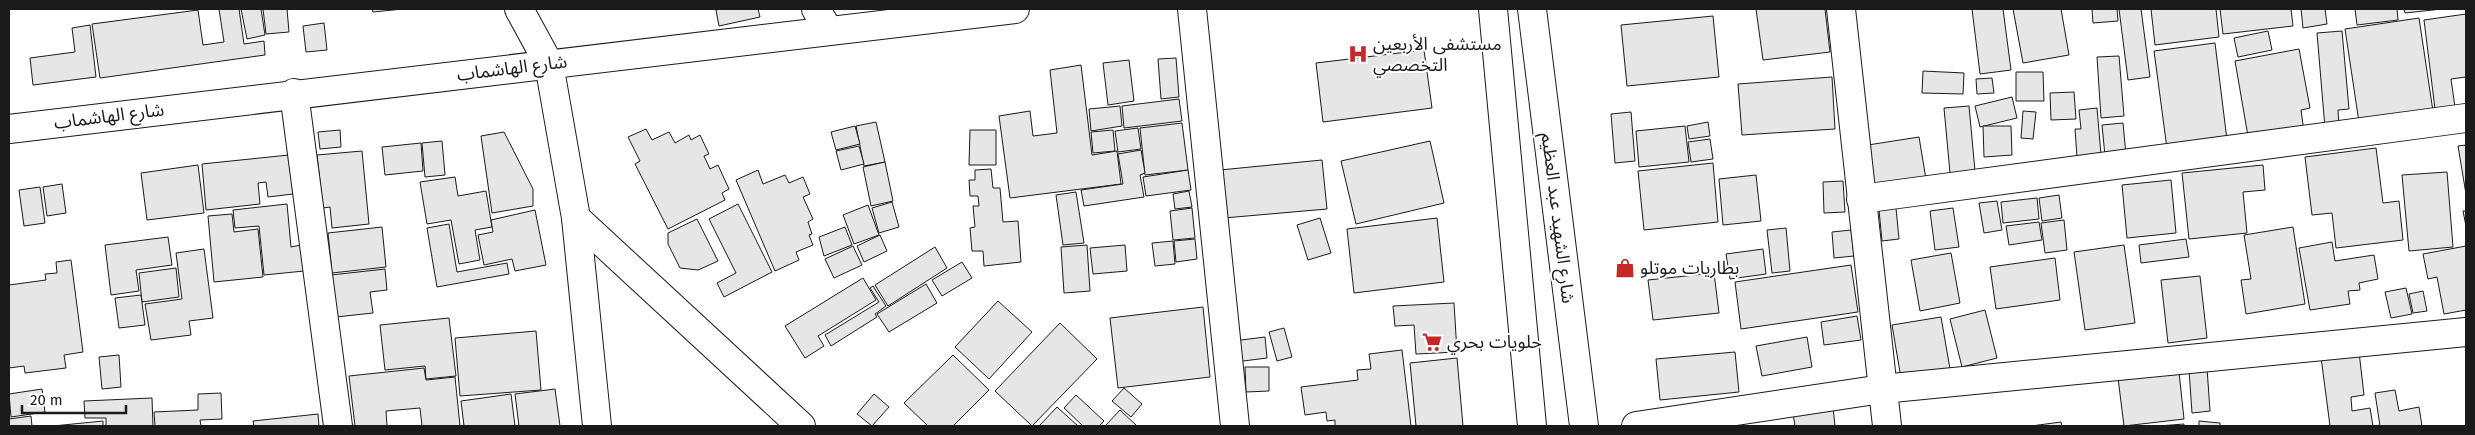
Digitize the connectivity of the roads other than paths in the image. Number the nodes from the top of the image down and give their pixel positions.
1 (519, 9) edge
2 (1014, 9) edge
3 (1192, 9) edge
4 (1493, 9) edge
5 (1532, 9) edge
6 (1841, 9) edge
7 (822, 20) edge
8 (549, 64) junction
9 (294, 93) junction
10 (2466, 118) edge
11 (9, 129) edge
12 (1861, 199) junction
13 (576, 218) junction
14 (2466, 332) edge
15 (1882, 389) junction
16 (338, 426) edge
17 (597, 426) edge
18 (801, 426) edge
19 (1235, 426) edge
20 (1532, 426) edge
21 (1584, 426) edge
22 (1636, 426) edge
23 (1887, 426) edge

1 - 8 street
2 - 7 street, شارع الهاشماب
3 - 19 street
4 - 20 street
5 - 21 street, شارع الشهيد عبد العظيم
6 - 12 street
7 - 8 street, شارع الهاشماب
8 - 9 street, شارع الهاشماب
8 - 13 street
9 - 11 street, شارع الهاشماب
9 - 16 street
10 - 12 street
12 - 15 street
13 - 17 street
13 - 18 street
14 - 15 street
15 - 22 street
15 - 23 street

